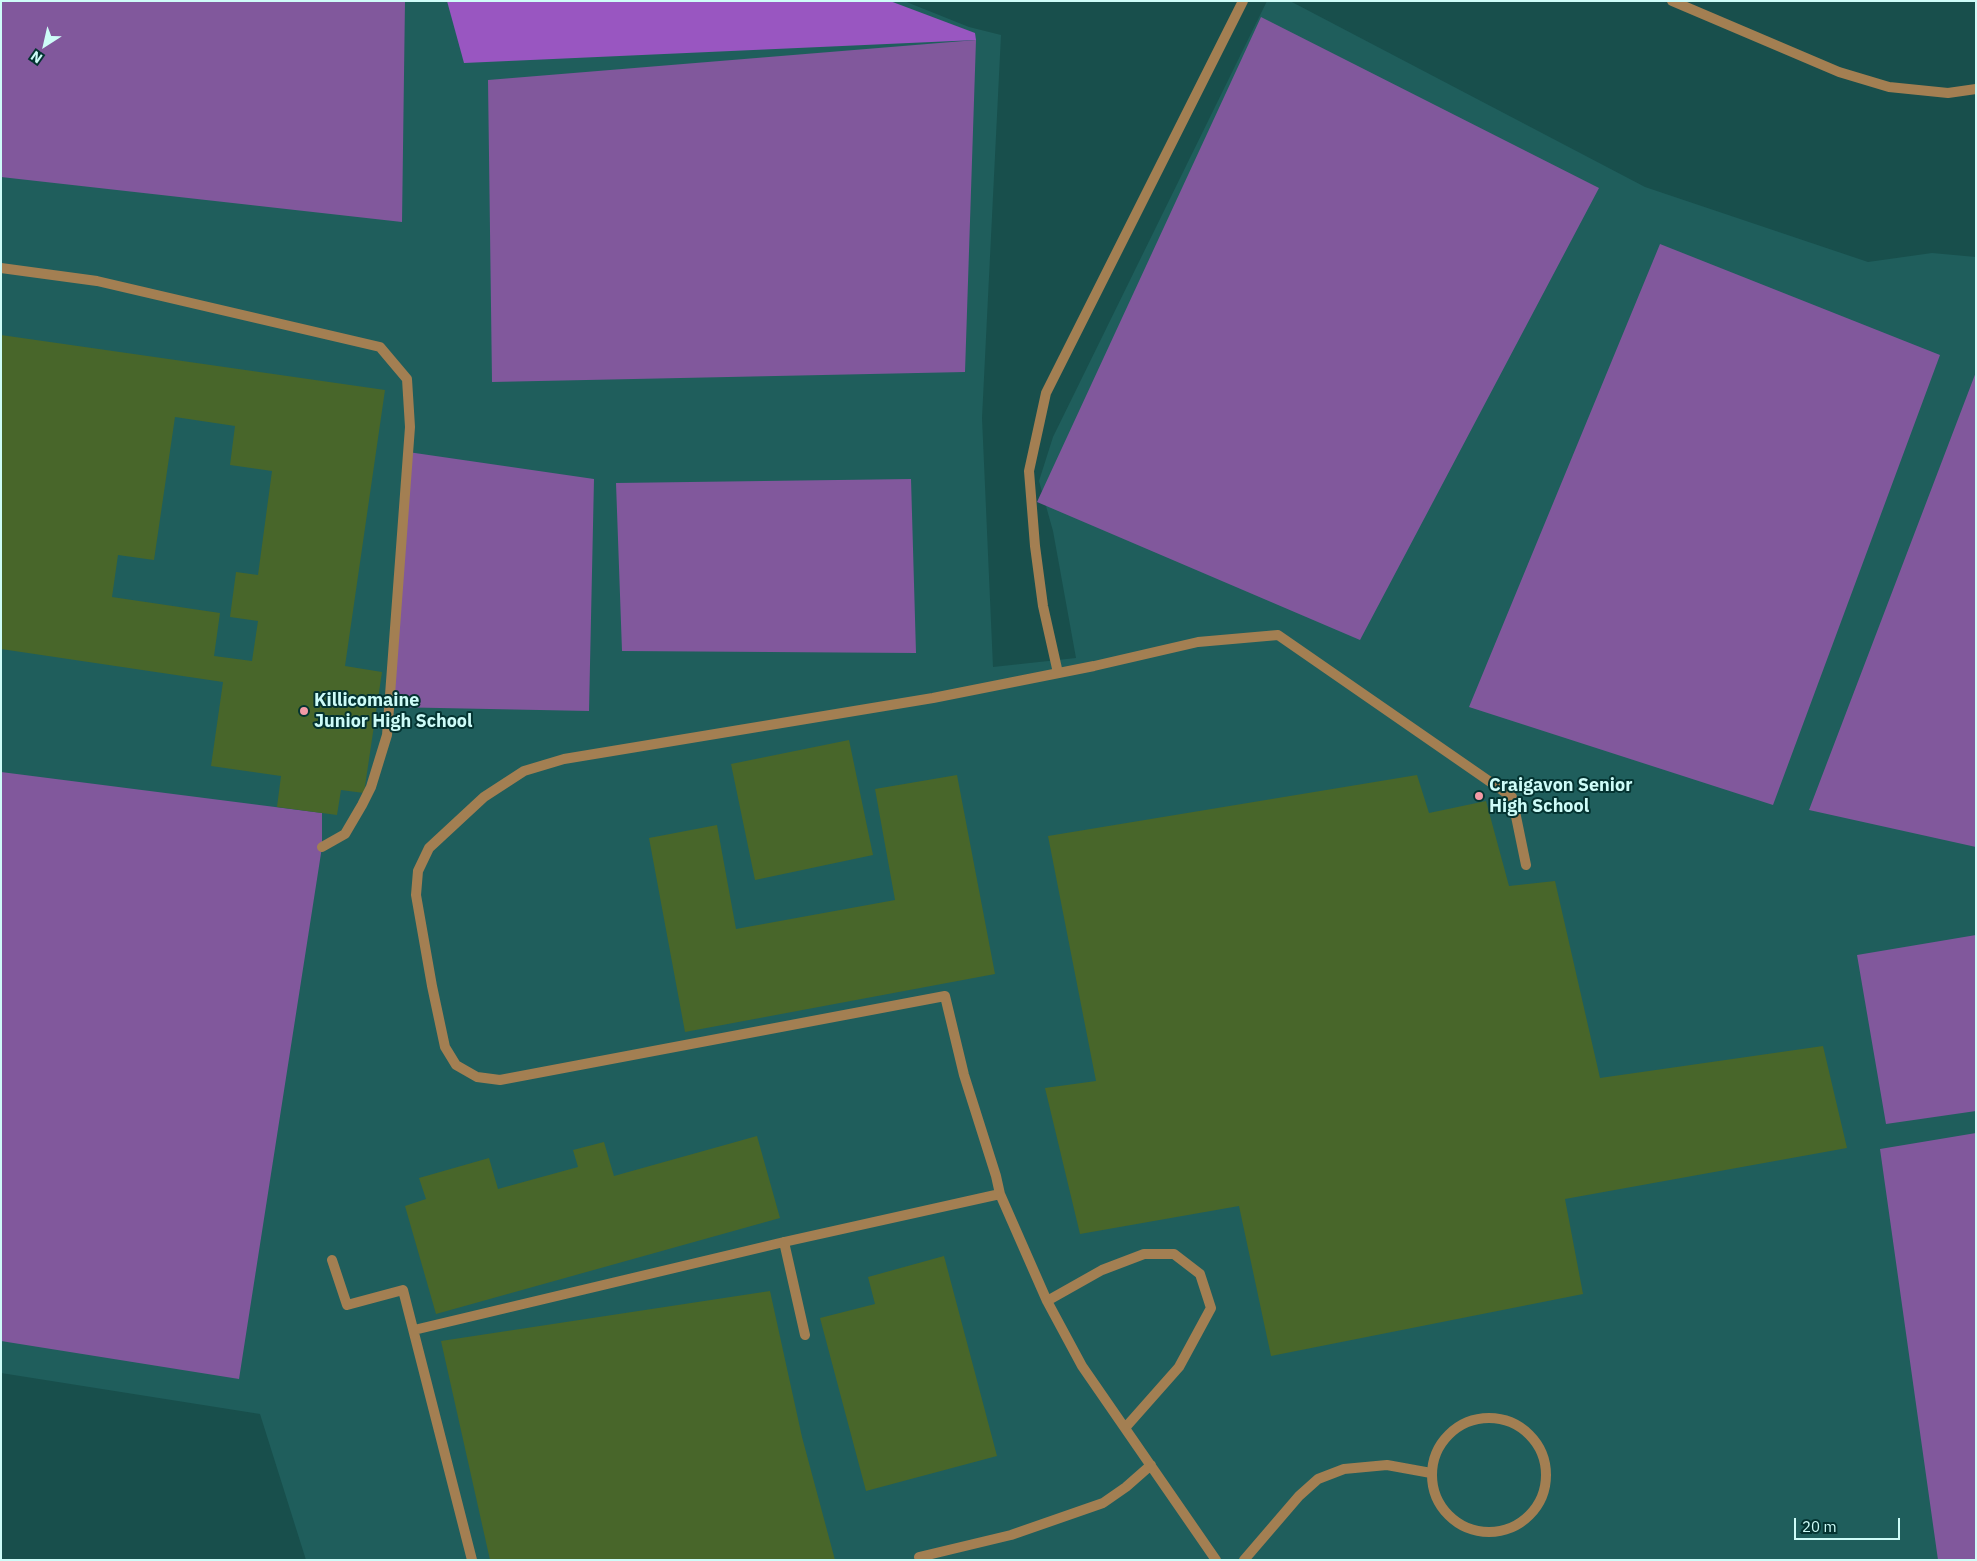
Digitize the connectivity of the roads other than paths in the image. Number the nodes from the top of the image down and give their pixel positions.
1 (1243, 1) edge
2 (1672, 1) edge
3 (1976, 89) edge
4 (1, 268) edge
5 (1058, 673) junction
6 (322, 847) dead end
7 (1526, 864) dead end
8 (1000, 1194) junction
9 (784, 1242) junction
10 (332, 1260) dead end
11 (1047, 1301) junction
12 (414, 1330) junction
13 (806, 1335) dead end
14 (1125, 1428) junction
15 (1151, 1465) junction
16 (1431, 1473) junction
17 (919, 1557) dead end
18 (472, 1560) edge
19 (1216, 1560) edge
20 (1244, 1560) edge

1 - 5 street
2 - 3 street
4 - 6 street
5 - 7 street
5 - 8 street
8 - 9 street
8 - 11 street
9 - 12 street
9 - 13 street
10 - 12 street
11 - 14 street
11 - 14 street
12 - 18 street
14 - 15 street
15 - 17 street
15 - 19 street
16 - 16 street
16 - 20 street

